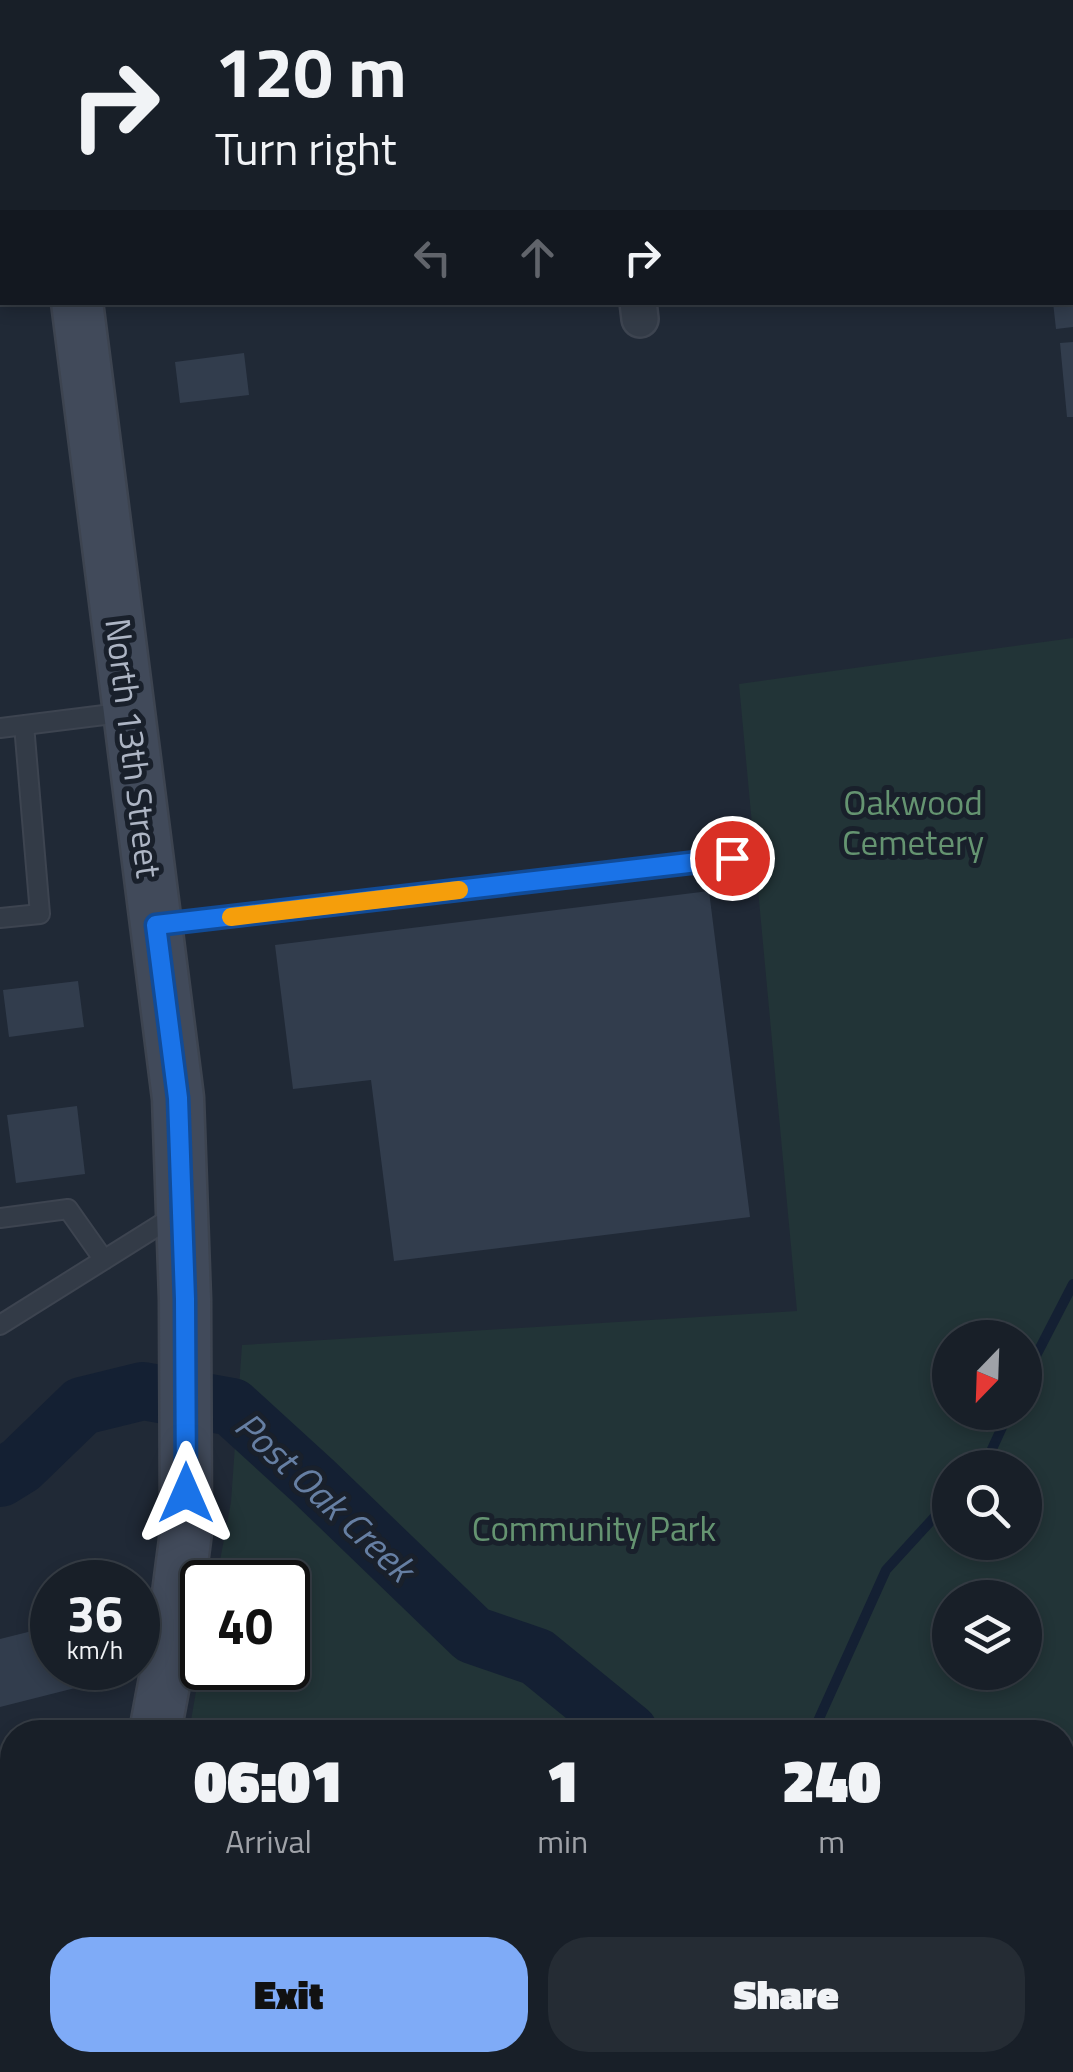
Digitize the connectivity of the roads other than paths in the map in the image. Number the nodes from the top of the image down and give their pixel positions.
1 (77, 305) edge
2 (129, 712) junction
3 (24, 725) junction
4 (0, 728) edge
5 (732, 858) dead end
6 (0, 918) edge
7 (156, 925) junction
8 (182, 1211) junction
9 (0, 1218) edge
10 (104, 1260) junction
11 (0, 1325) edge
12 (157, 1720) edge

1 - 2 street, North 13th Street
2 - 3 lane
2 - 7 street, North 13th Street
3 - 4 lane
3 - 6 lane
5 - 7 lane
7 - 8 street, North 13th Street
8 - 10 lane
8 - 12 street, North 13th Street
9 - 10 lane
10 - 11 lane

